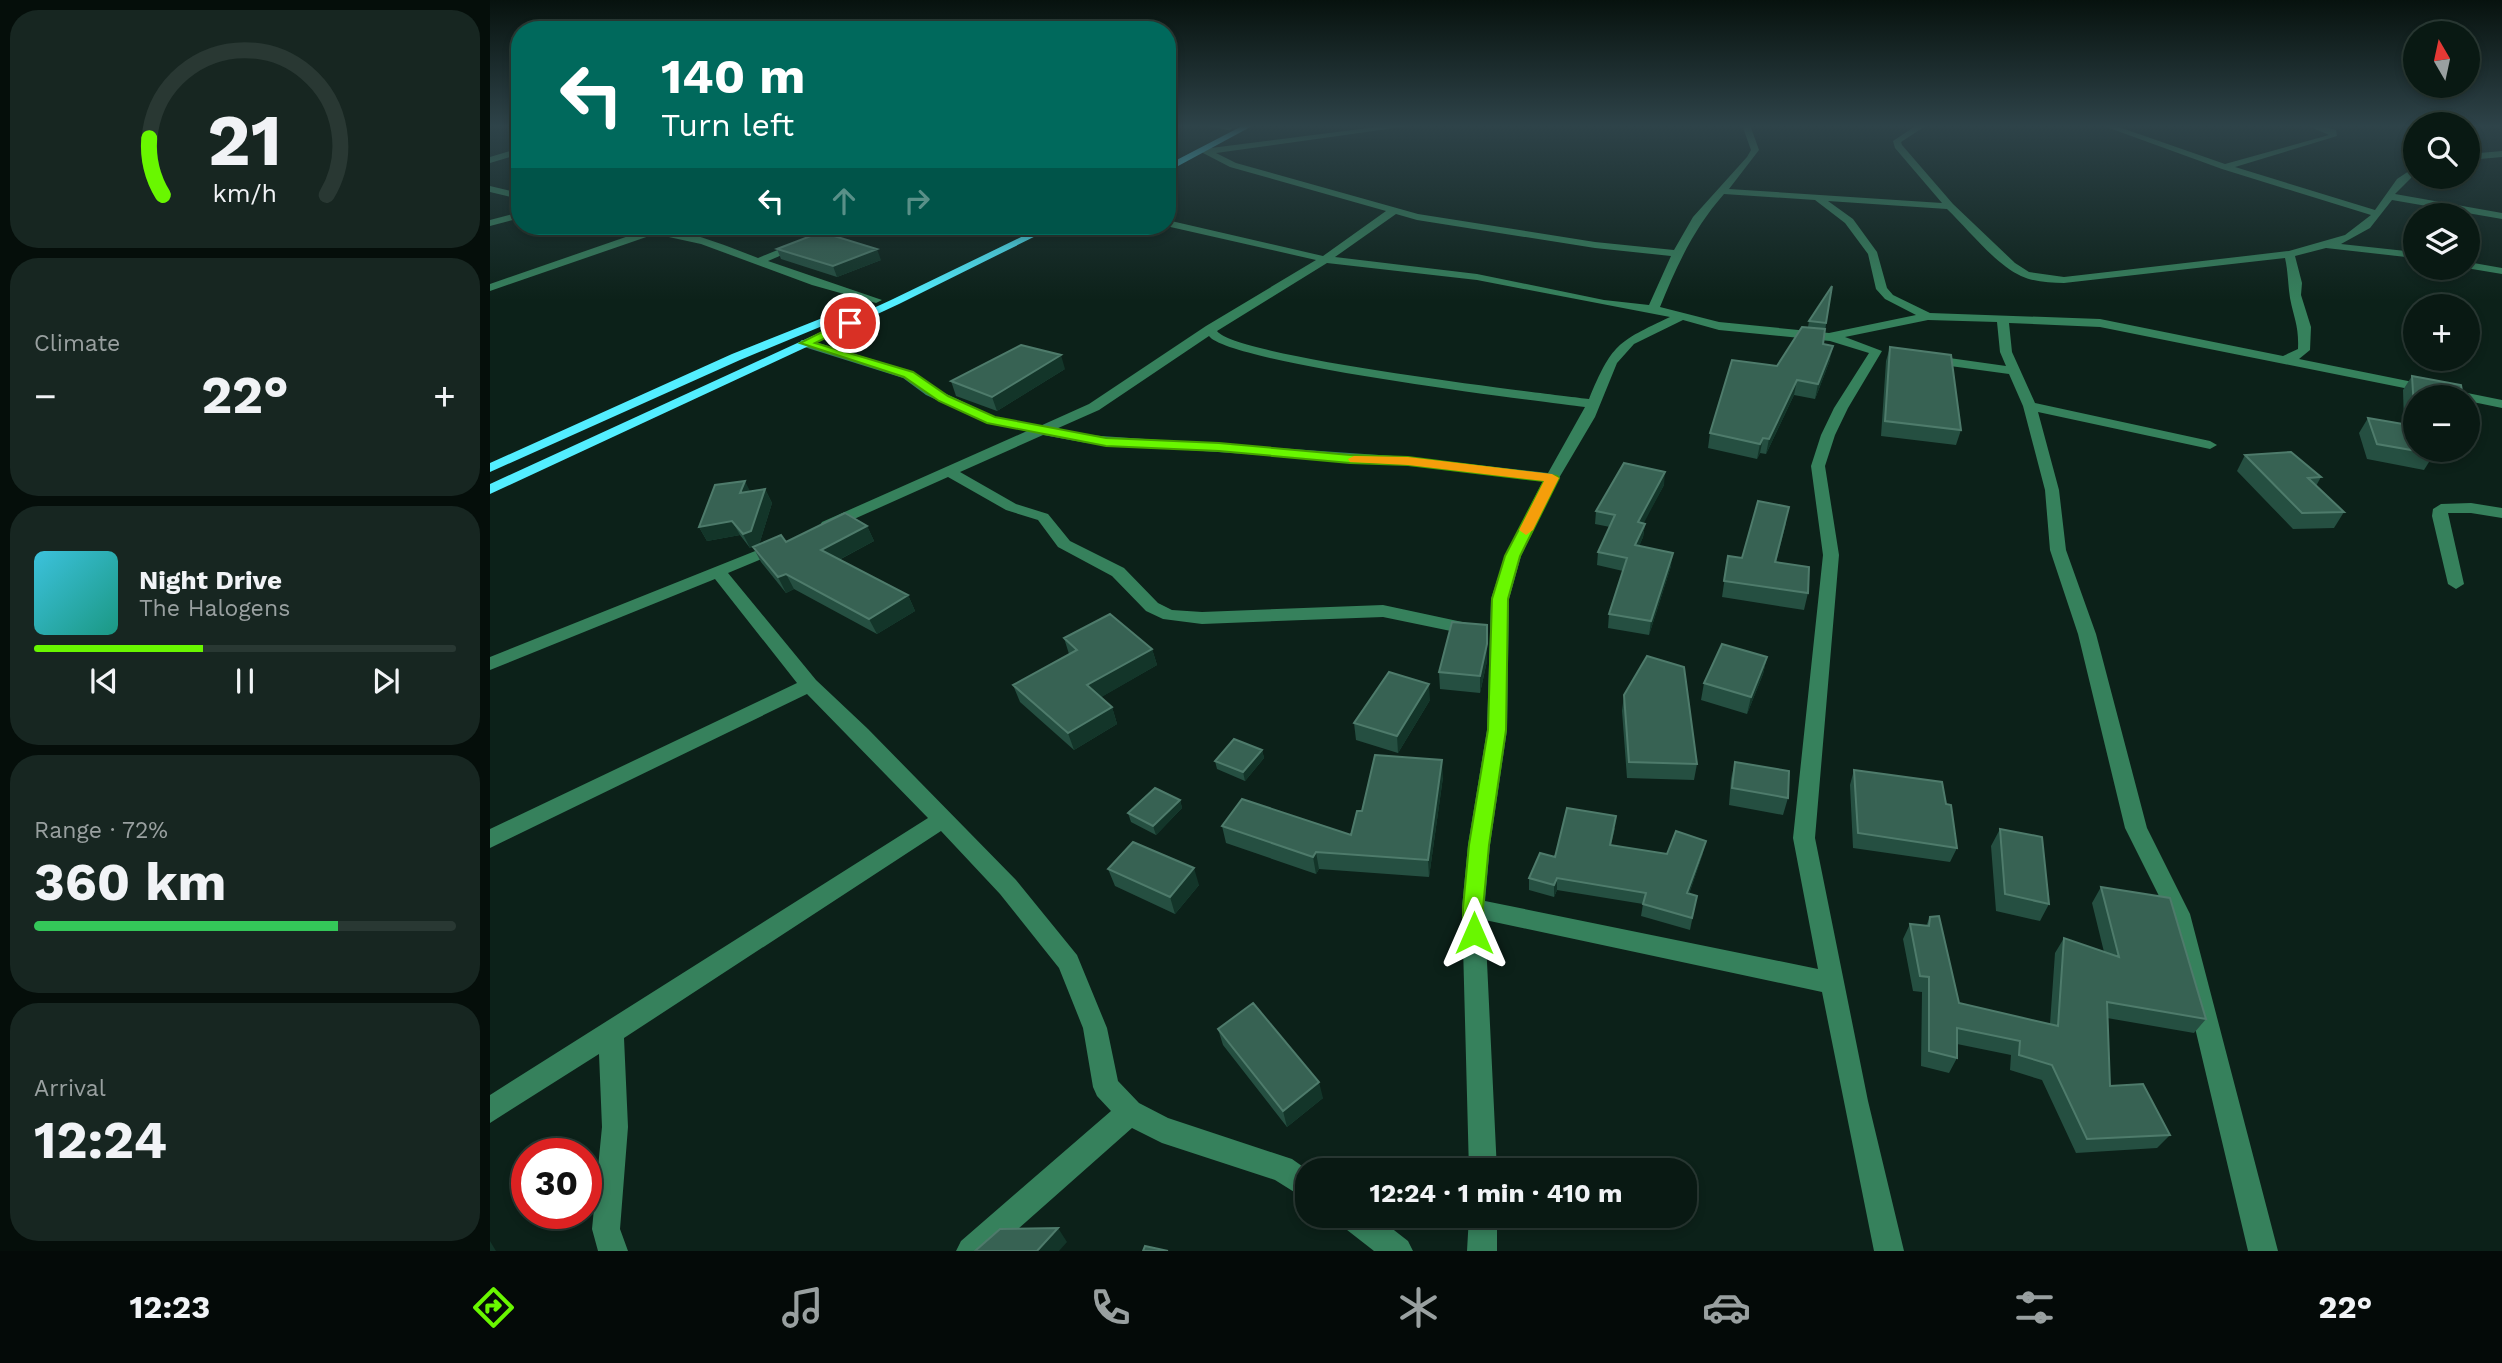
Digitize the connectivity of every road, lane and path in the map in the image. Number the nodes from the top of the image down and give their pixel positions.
1 (1299, 183) edge
2 (1729, 183) edge
3 (1931, 183) edge
4 (2278, 183) edge
5 (2397, 183) edge
6 (490, 190) edge
7 (511, 190) edge
8 (1722, 191) junction
9 (505, 192) junction
10 (511, 194) edge
11 (2388, 195) junction
12 (1819, 199) junction
13 (1950, 206) junction
14 (1395, 210) junction
15 (2377, 214) junction
16 (2502, 216) edge
17 (511, 217) edge
18 (490, 223) edge
19 (1176, 225) edge
20 (654, 235) edge
21 (670, 235) edge
22 (823, 235) edge
23 (1011, 235) edge
24 (1032, 235) edge
25 (2326, 246) junction
26 (2403, 253) edge
27 (1677, 254) junction
28 (2289, 254) junction
29 (1324, 259) junction
30 (759, 261) junction
31 (2480, 267) edge
32 (2502, 271) edge
33 (490, 289) edge
34 (876, 300) junction
35 (1653, 309) junction
36 (1928, 316) junction
37 (1680, 317) junction
38 (2003, 319) junction
39 (1888, 325) junction
40 (1210, 329) junction
41 (1829, 337) junction
42 (805, 343) junction
43 (1883, 352) junction
44 (1917, 357) edge
45 (2284, 360) junction
46 (2014, 372) junction
47 (1594, 404) junction
48 (2502, 404) edge
49 (2030, 406) junction
50 (1094, 407) junction
51 (1043, 431) junction
52 (1087, 439) junction
53 (2210, 445) dead end
54 (490, 468) edge
55 (950, 472) junction
56 (1552, 478) junction
57 (490, 490) edge
58 (2502, 513) edge
59 (818, 529) edge
60 (793, 540) edge
61 (718, 572) junction
62 (2456, 584) dead end
63 (1500, 635) junction
64 (490, 664) edge
65 (809, 685) junction
66 (943, 819) junction
67 (490, 839) edge
68 (1473, 908) junction
69 (1832, 983) junction
70 (611, 1034) junction
71 (490, 1110) edge
72 (1130, 1112) junction
73 (1483, 1158) edge
74 (1295, 1178) edge
75 (1368, 1228) edge
76 (1483, 1228) edge
77 (613, 1251) edge
78 (971, 1251) edge
79 (1398, 1251) edge
80 (1482, 1251) edge
81 (1889, 1251) edge
82 (2263, 1251) edge

1 - 14 street
2 - 8 street
3 - 13 street
4 - 15 street
5 - 11 street
6 - 9 street
7 - 9 street
8 - 12 street
8 - 27 street
9 - 10 street
11 - 15 street
11 - 16 street
12 - 13 street
12 - 36 street
13 - 28 street
14 - 27 street
14 - 29 street
15 - 25 street
17 - 18 street
19 - 29 street
20 - 33 street
21 - 30 street
22 - 30 street
23 - 34 main road
24 - 42 main road
25 - 26 street
25 - 28 street
27 - 35 street
28 - 45 street
29 - 35 street
29 - 40 street
30 - 34 street
31 - 32 street
34 - 54 main road
35 - 37 street
36 - 38 street
36 - 39 street
37 - 41 street
37 - 47 street
38 - 45 street
38 - 46 street
39 - 41 street
39 - 43 street
40 - 47 street
40 - 50 street
41 - 43 street
42 - 51 street
42 - 57 main road
43 - 69 street
44 - 46 street
45 - 48 street
46 - 49 street
47 - 56 street
49 - 53 street
49 - 82 street
50 - 51 street
50 - 52 street
51 - 52 street
51 - 55 street
52 - 56 street
55 - 59 street
55 - 63 street
56 - 63 street
58 - 62 street
60 - 61 street
61 - 64 street
61 - 65 street
63 - 68 street
65 - 66 street
65 - 67 street
66 - 70 street
66 - 72 street
68 - 69 street
68 - 73 street
69 - 81 street
70 - 71 street
70 - 77 street
72 - 74 street
72 - 78 street
75 - 79 street
76 - 80 street

